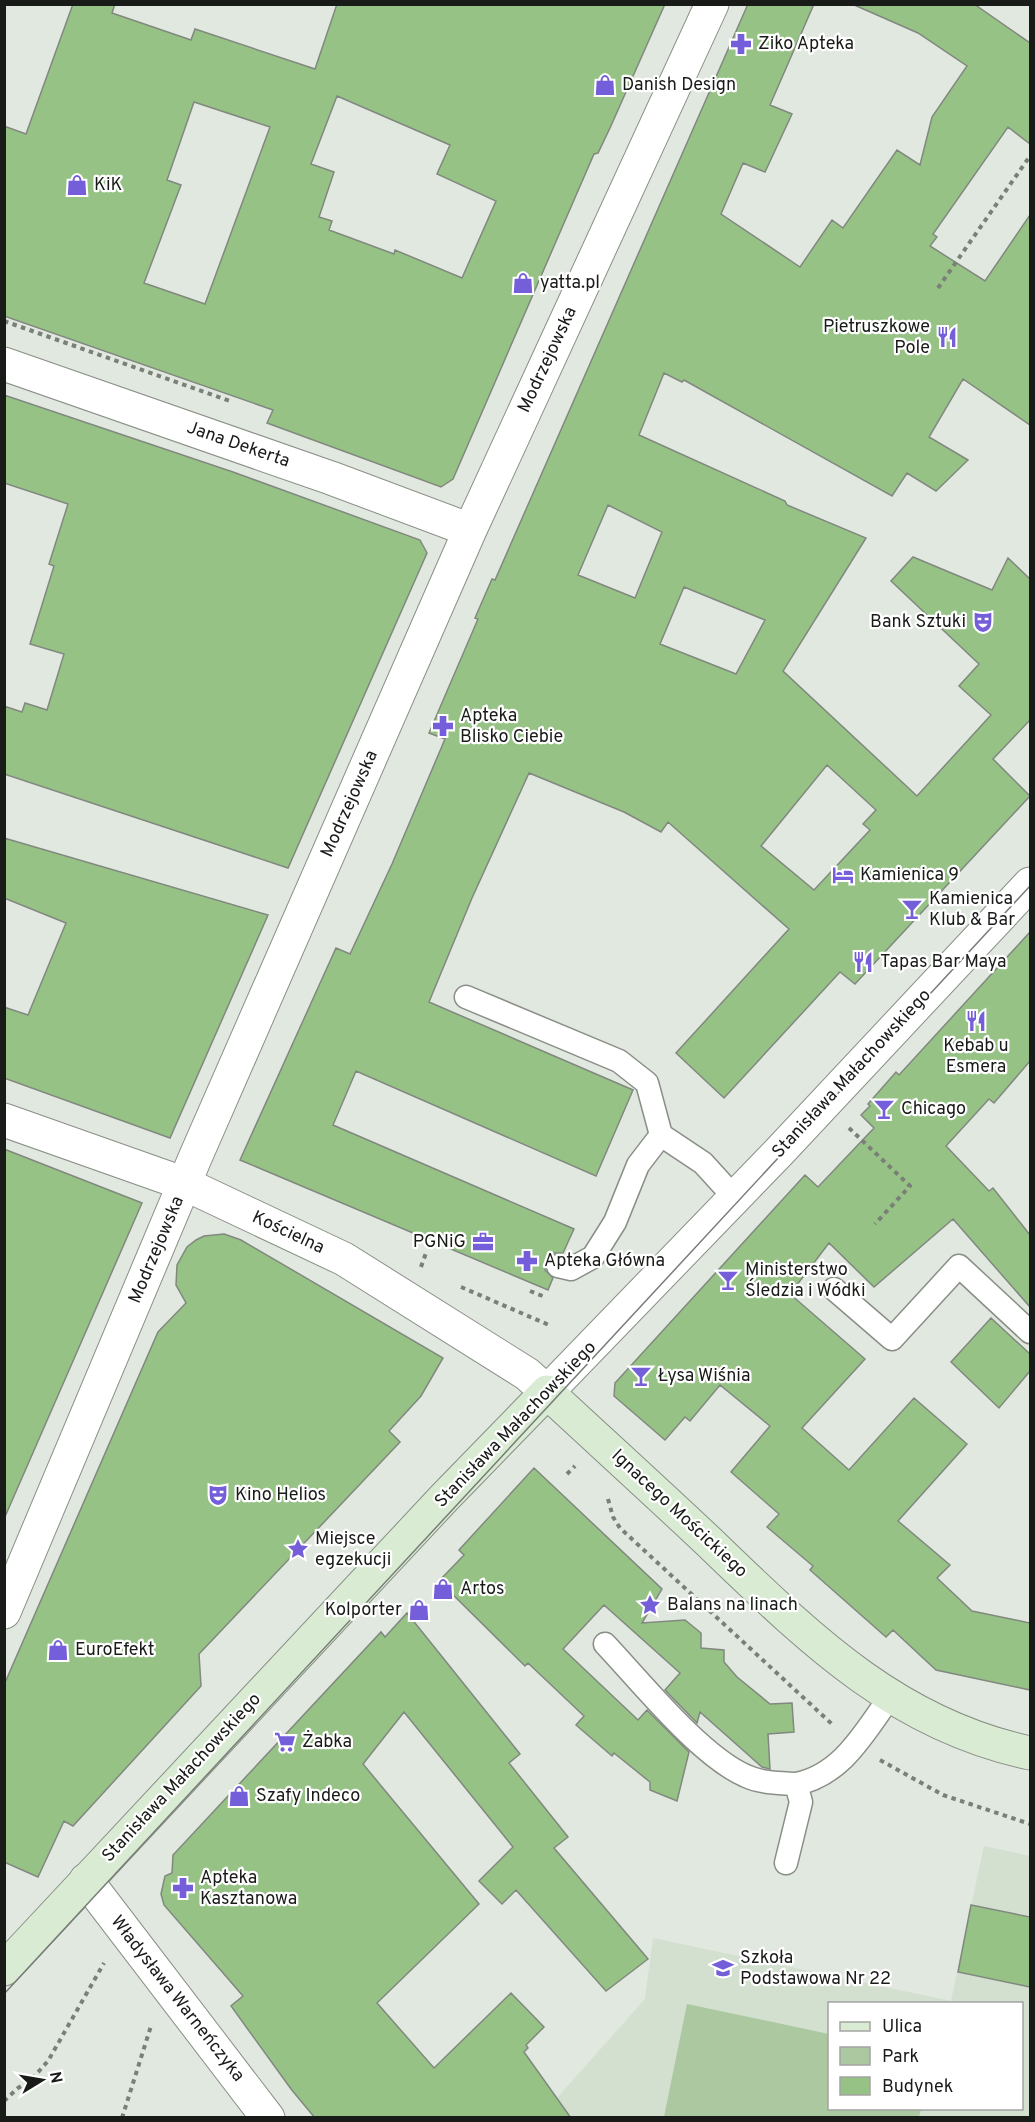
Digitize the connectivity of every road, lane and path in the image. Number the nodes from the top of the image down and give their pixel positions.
1 (712, 4) edge
2 (1030, 156) edge
3 (938, 288) dead end
4 (4, 364) edge
5 (470, 530) junction
6 (1030, 884) edge
7 (466, 996) dead end
8 (4, 1120) edge
9 (848, 1127) dead end
10 (661, 1136) junction
11 (185, 1184) junction
12 (734, 1197) junction
13 (875, 1224) dead end
14 (426, 1253) dead end
15 (558, 1266) dead end
16 (431, 1274) dead end
17 (452, 1283) dead end
18 (834, 1289) dead end
19 (530, 1291) dead end
20 (545, 1297) dead end
21 (549, 1325) dead end
22 (1030, 1332) edge
23 (547, 1392) junction
24 (609, 1503) dead end
25 (4, 1612) edge
26 (604, 1644) dead end
27 (890, 1697) junction
28 (856, 1744) junction
29 (1030, 1753) edge
30 (796, 1784) junction
31 (1030, 1824) edge
32 (786, 1863) dead end
33 (86, 1881) junction
34 (109, 1954) dead end
35 (4, 1969) edge
36 (152, 2025) dead end
37 (4, 2101) edge
38 (122, 2118) edge
39 (268, 2118) edge

1 - 5 street, Modrzejowska
2 - 3 path
4 - 5 street, Jana Dekerta
5 - 11 street, Modrzejowska
6 - 12 street, Stanisława Małachowskiego
7 - 10 lane
8 - 11 street, Kościelna
9 - 13 path
10 - 12 lane
10 - 15 lane
11 - 23 street, Kościelna
11 - 25 street, Modrzejowska
12 - 23 street, Stanisława Małachowskiego
14 - 16 path
17 - 21 path
18 - 22 lane
19 - 20 path
23 - 27 street, Ignacego Mościckiego
23 - 33 street, Stanisława Małachowskiego
24 - 28 path
26 - 30 lane
27 - 28 lane
27 - 29 street, Ignacego Mościckiego
28 - 30 lane
28 - 31 path
30 - 32 lane
33 - 35 street, Stanisława Małachowskiego
33 - 39 street, Władysława Warneńczyka
34 - 37 path
36 - 38 path

